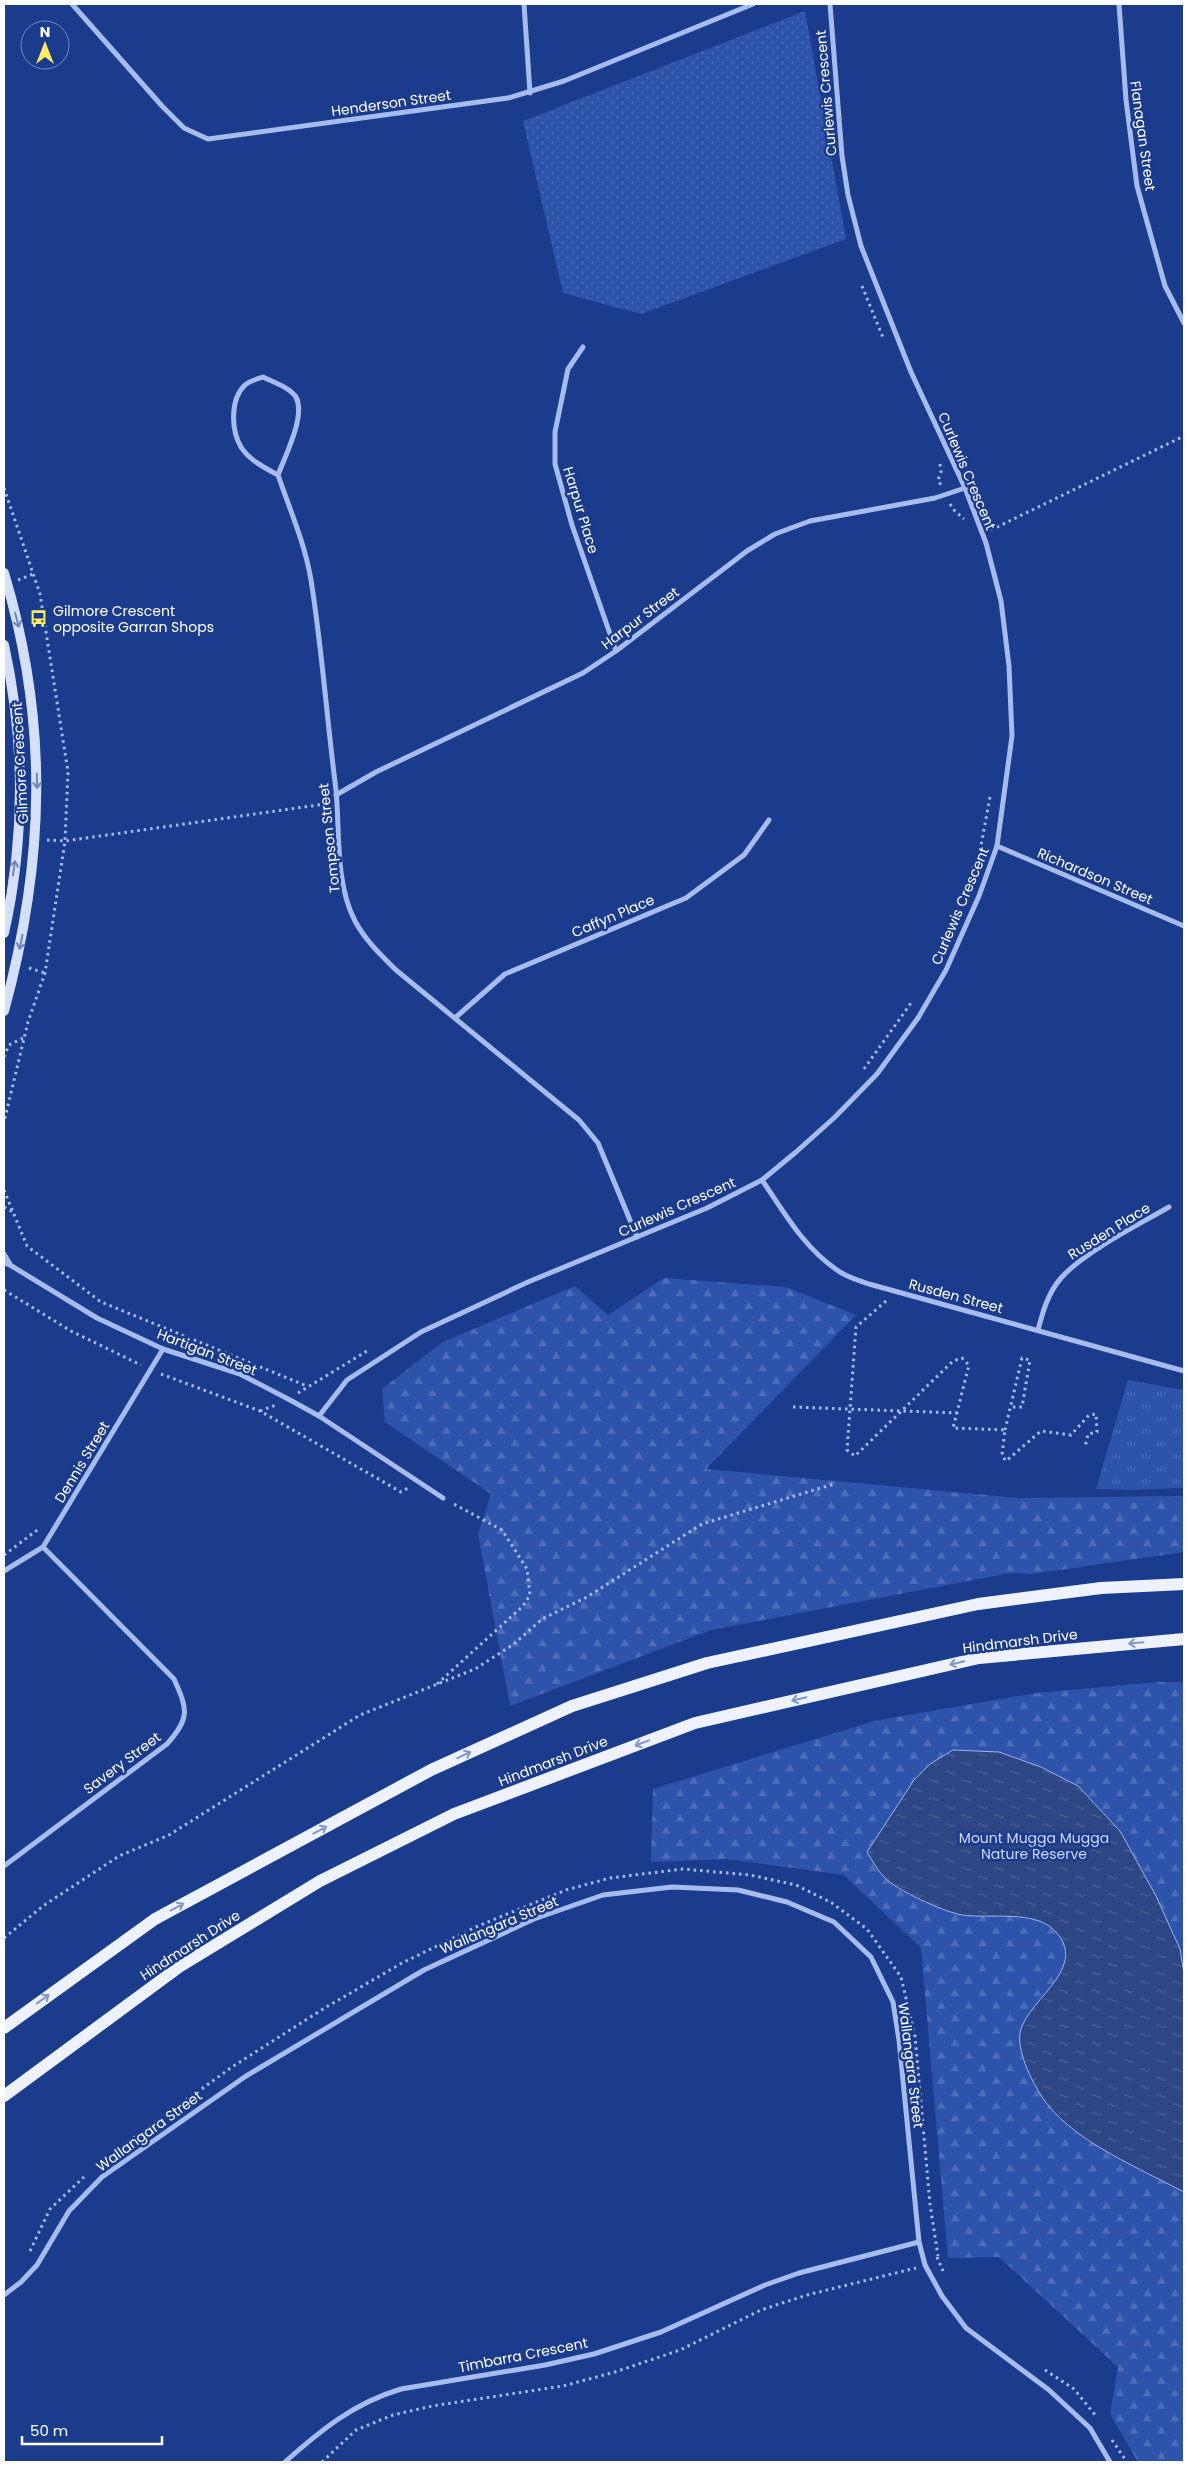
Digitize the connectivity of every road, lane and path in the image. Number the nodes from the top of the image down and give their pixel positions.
1 (72, 4) edge
2 (524, 4) edge
3 (753, 4) edge
4 (830, 4) edge
5 (1119, 4) edge
6 (530, 92) junction
7 (860, 280) dead end
8 (1184, 323) edge
9 (583, 347) dead end
10 (887, 348) dead end
11 (1184, 436) edge
12 (936, 455) dead end
13 (278, 475) junction
14 (4, 488) edge
15 (964, 488) junction
16 (946, 495) junction
17 (966, 521) dead end
18 (982, 534) junction
19 (4, 573) edge
20 (4, 645) edge
21 (616, 651) junction
22 (992, 787) dead end
23 (336, 795) junction
24 (336, 802) junction
25 (768, 820) dead end
26 (65, 841) junction
27 (997, 846) junction
28 (1184, 926) edge
29 (4, 933) edge
30 (939, 952) dead end
31 (917, 996) dead end
32 (4, 1011) edge
33 (455, 1018) junction
34 (25, 1037) junction
35 (4, 1057) edge
36 (860, 1074) dead end
37 (4, 1122) edge
38 (762, 1180) junction
39 (4, 1190) edge
40 (4, 1207) edge
41 (1169, 1207) dead end
42 (13, 1212) junction
43 (637, 1237) junction
44 (4, 1254) edge
45 (4, 1263) edge
46 (10, 1265) junction
47 (4, 1290) edge
48 (896, 1292) junction
49 (1038, 1330) junction
50 (164, 1349) junction
51 (151, 1370) junction
52 (1184, 1371) edge
53 (307, 1386) dead end
54 (793, 1407) dead end
55 (1011, 1407) junction
56 (850, 1409) junction
57 (901, 1411) junction
58 (957, 1413) junction
59 (319, 1416) junction
60 (1005, 1430) junction
61 (1085, 1447) dead end
62 (417, 1483) junction
63 (834, 1484) dead end
64 (442, 1498) joint
65 (43, 1546) junction
66 (4, 1571) edge
67 (1184, 1584) edge
68 (1184, 1639) edge
69 (435, 1686) junction
70 (4, 1866) edge
71 (4, 1938) edge
72 (4, 2028) edge
73 (4, 2096) edge
74 (122, 2147) dead end
75 (85, 2176) dead end
76 (919, 2242) junction
77 (938, 2256) junction
78 (24, 2259) dead end
79 (925, 2264) junction
80 (946, 2278) dead end
81 (4, 2295) edge
82 (1038, 2365) dead end
83 (1098, 2419) dead end
84 (1108, 2433) dead end
85 (285, 2462) edge
86 (322, 2462) edge
87 (1110, 2462) edge
88 (1127, 2462) edge

1 - 6 street, Henderson Street
2 - 6 street
3 - 6 street, Henderson Street
4 - 15 street, Curlewis Crescent
5 - 8 street, Flanagan Street
7 - 10 path
9 - 21 street, Harpur Place
11 - 18 path
12 - 16 path
13 - 13 street
13 - 23 street, Tompson Street
14 - 26 path
15 - 16 street, Harpur Street
15 - 18 street, Curlewis Crescent
16 - 17 path
16 - 21 street, Harpur Street
18 - 27 street, Curlewis Crescent
19 -> 32 street, Gilmore Crescent
29 -> 20 street, Gilmore Crescent
21 - 23 street, Harpur Street
22 - 30 path
23 - 24 street, Tompson Street
24 - 26 path
24 - 33 street, Tompson Street
25 - 33 street, Caffyn Place
26 - 34 path
27 - 28 street, Richardson Street
27 - 38 street, Curlewis Crescent
31 - 36 path
33 - 43 street, Tompson Street
34 - 35 path
34 - 37 path
38 - 43 street, Curlewis Crescent
38 - 48 street, Rusden Street
39 - 42 path
40 - 42 path
41 - 49 street, Rusden Place
42 - 53 path
43 - 59 street, Curlewis Crescent
44 - 46 street
45 - 46 street, Hartigan Street
46 - 50 street, Hartigan Street
47 - 51 path
48 - 49 street, Rusden Street
48 - 56 path
49 - 52 street, Rusden Street
50 - 51 street, Dennis Street
50 - 59 street, Hartigan Street
51 - 62 path
51 - 65 street, Dennis Street
54 - 56 path
55 - 55 path
55 - 60 path
56 - 57 path
56 - 57 path
57 - 58 path
57 - 58 path
58 - 60 path
59 - 62 street, Hartigan Street
60 - 61 path
62 - 64 street, Hartigan Street
63 - 69 path
64 - 69 path
65 - 66 street, Dennis Street
65 - 70 street, Savery Street
72 -> 67 main road
68 -> 73 main road, Hindmarsh Drive
69 - 71 path
74 - 77 path
75 - 78 path
76 - 79 street, Wallangara Street
76 - 81 street, Wallangara Street
76 - 85 street, Timbarra Crescent
77 - 79 path
77 - 80 path
79 - 86 path
79 - 87 street, Wallangara Street
82 - 83 path
84 - 88 path

